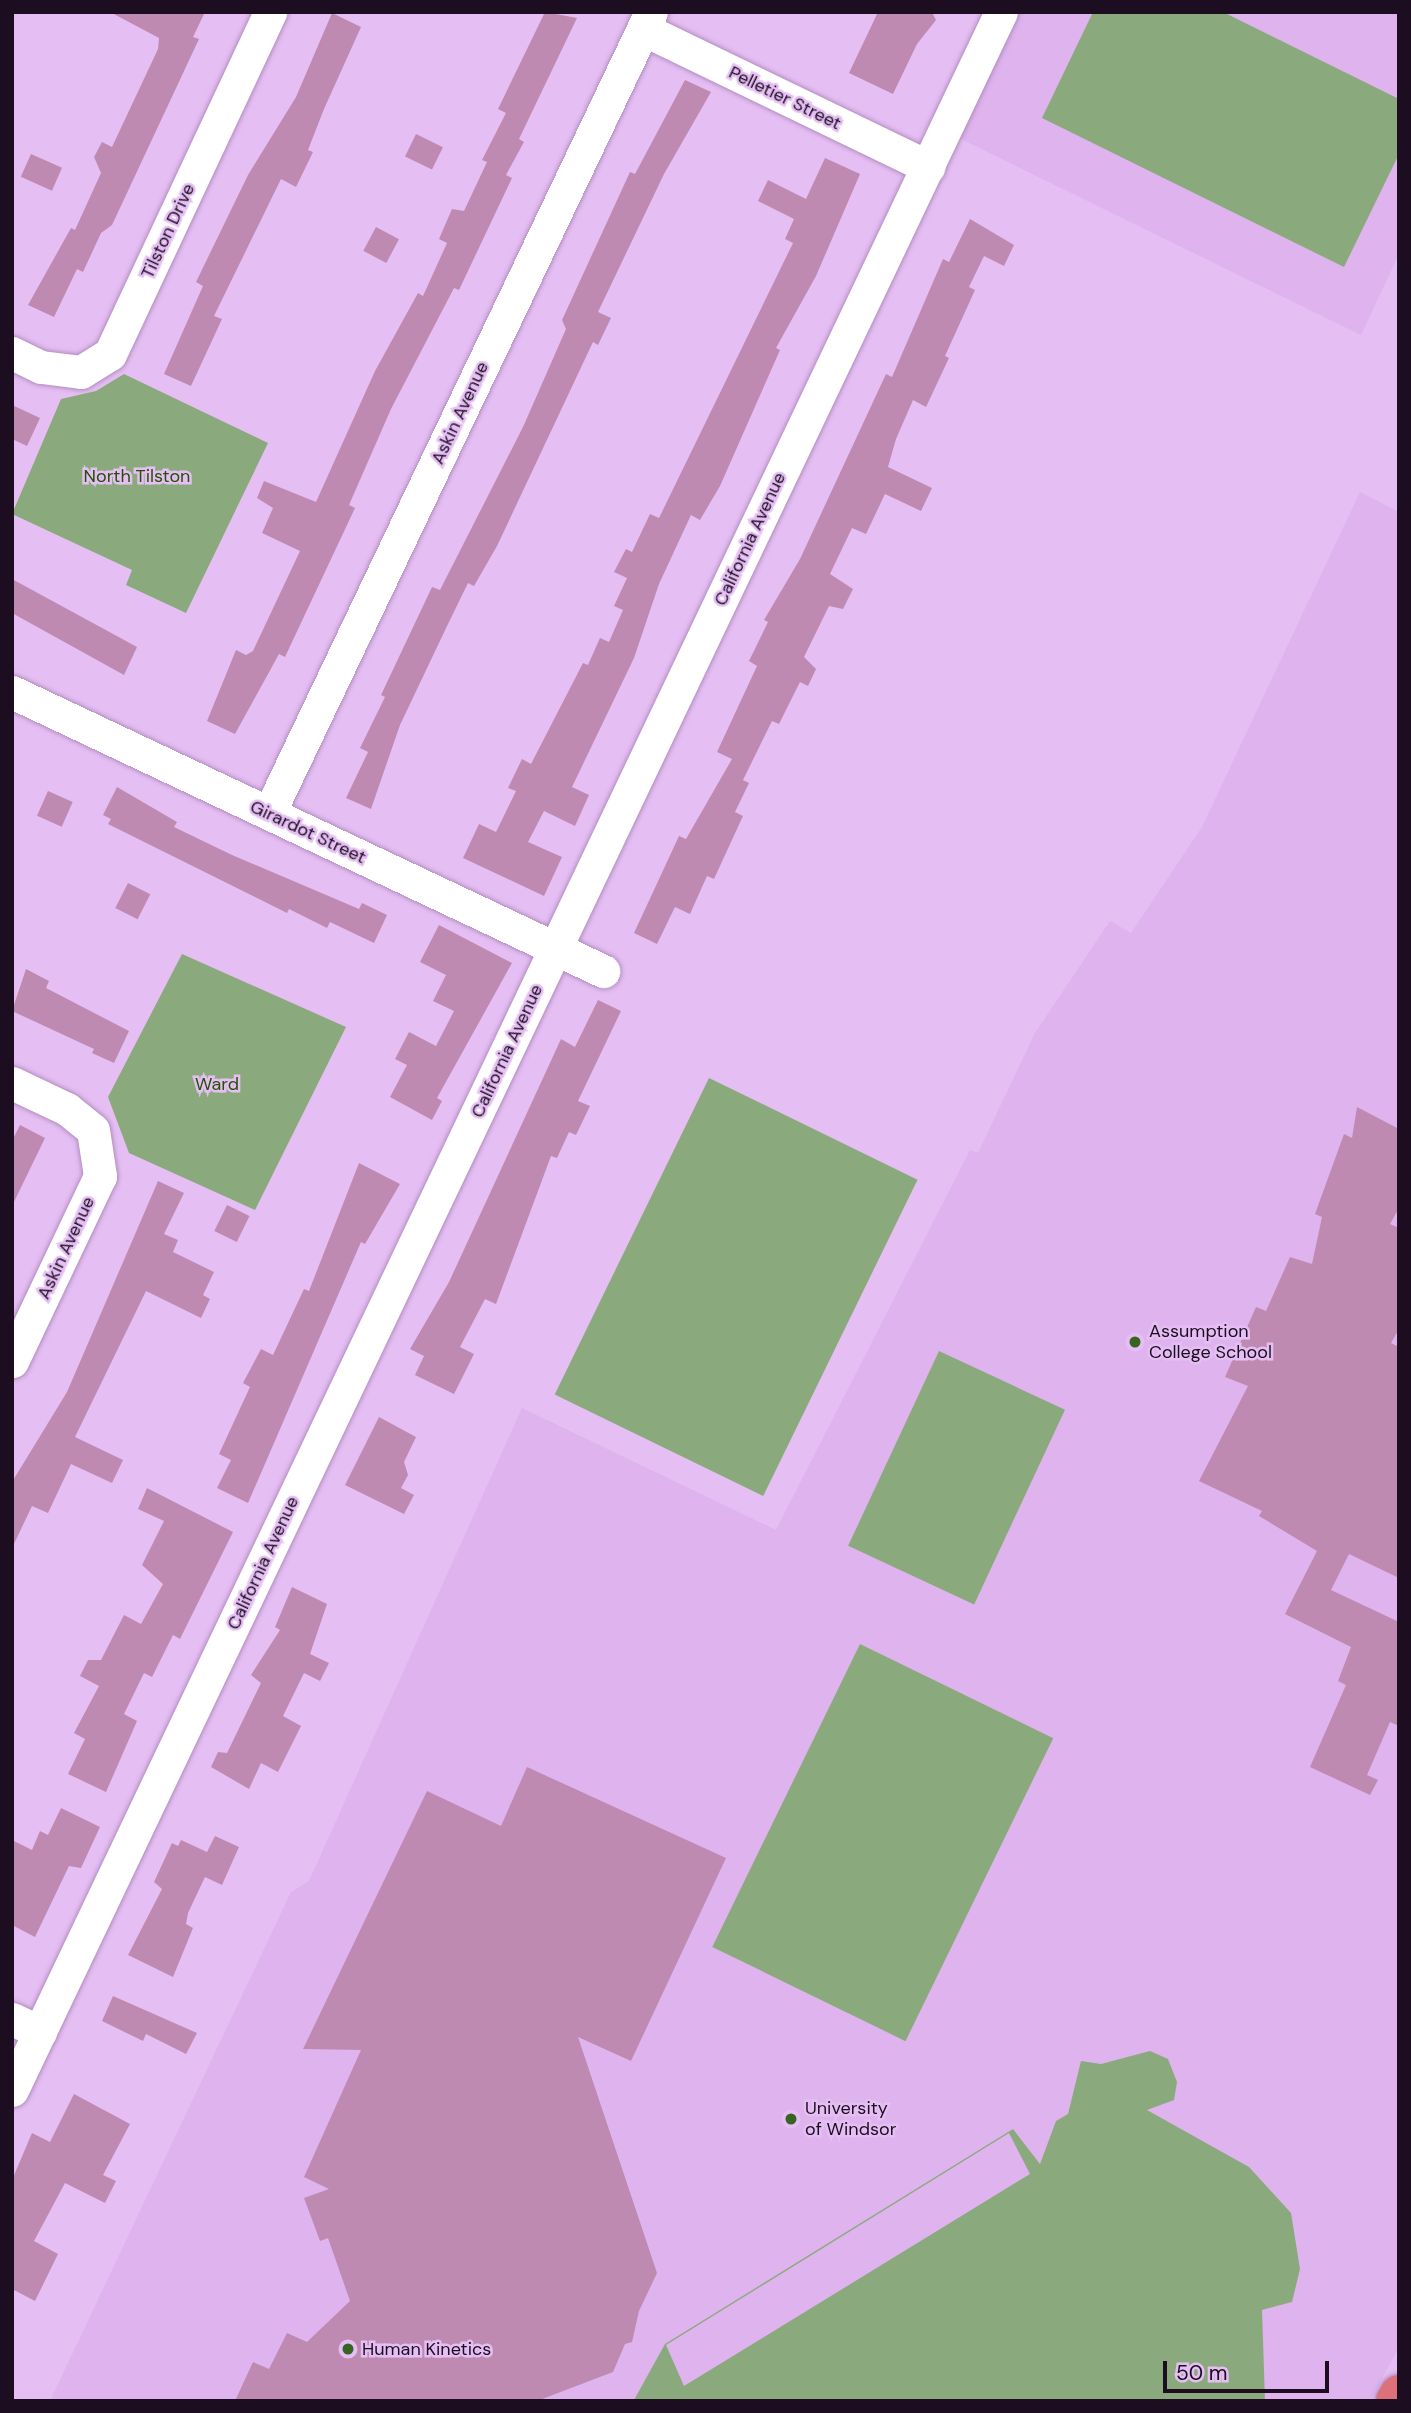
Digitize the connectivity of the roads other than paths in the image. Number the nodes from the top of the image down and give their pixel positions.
1 (270, 12) edge
2 (1001, 12) edge
3 (647, 21) edge
4 (928, 167) junction
5 (12, 354) edge
6 (12, 692) edge
7 (269, 813) junction
8 (555, 949) junction
9 (603, 971) dead end
10 (12, 1083) edge
11 (12, 1362) edge
12 (26, 2026) edge
13 (12, 2090) edge
14 (1399, 2394) edge
15 (1395, 2401) edge

1 - 5 street, Tilston Drive
2 - 4 street, California Avenue
3 - 4 street, Pelletier Street
3 - 7 street, Askin Avenue
4 - 8 street, California Avenue
6 - 7 street, Girardot Street
7 - 8 street, Girardot Street
8 - 9 street, Girardot Street
8 - 12 street, California Avenue
10 - 11 street, Askin Avenue
12 - 13 street, California Avenue
14 - 15 highway

